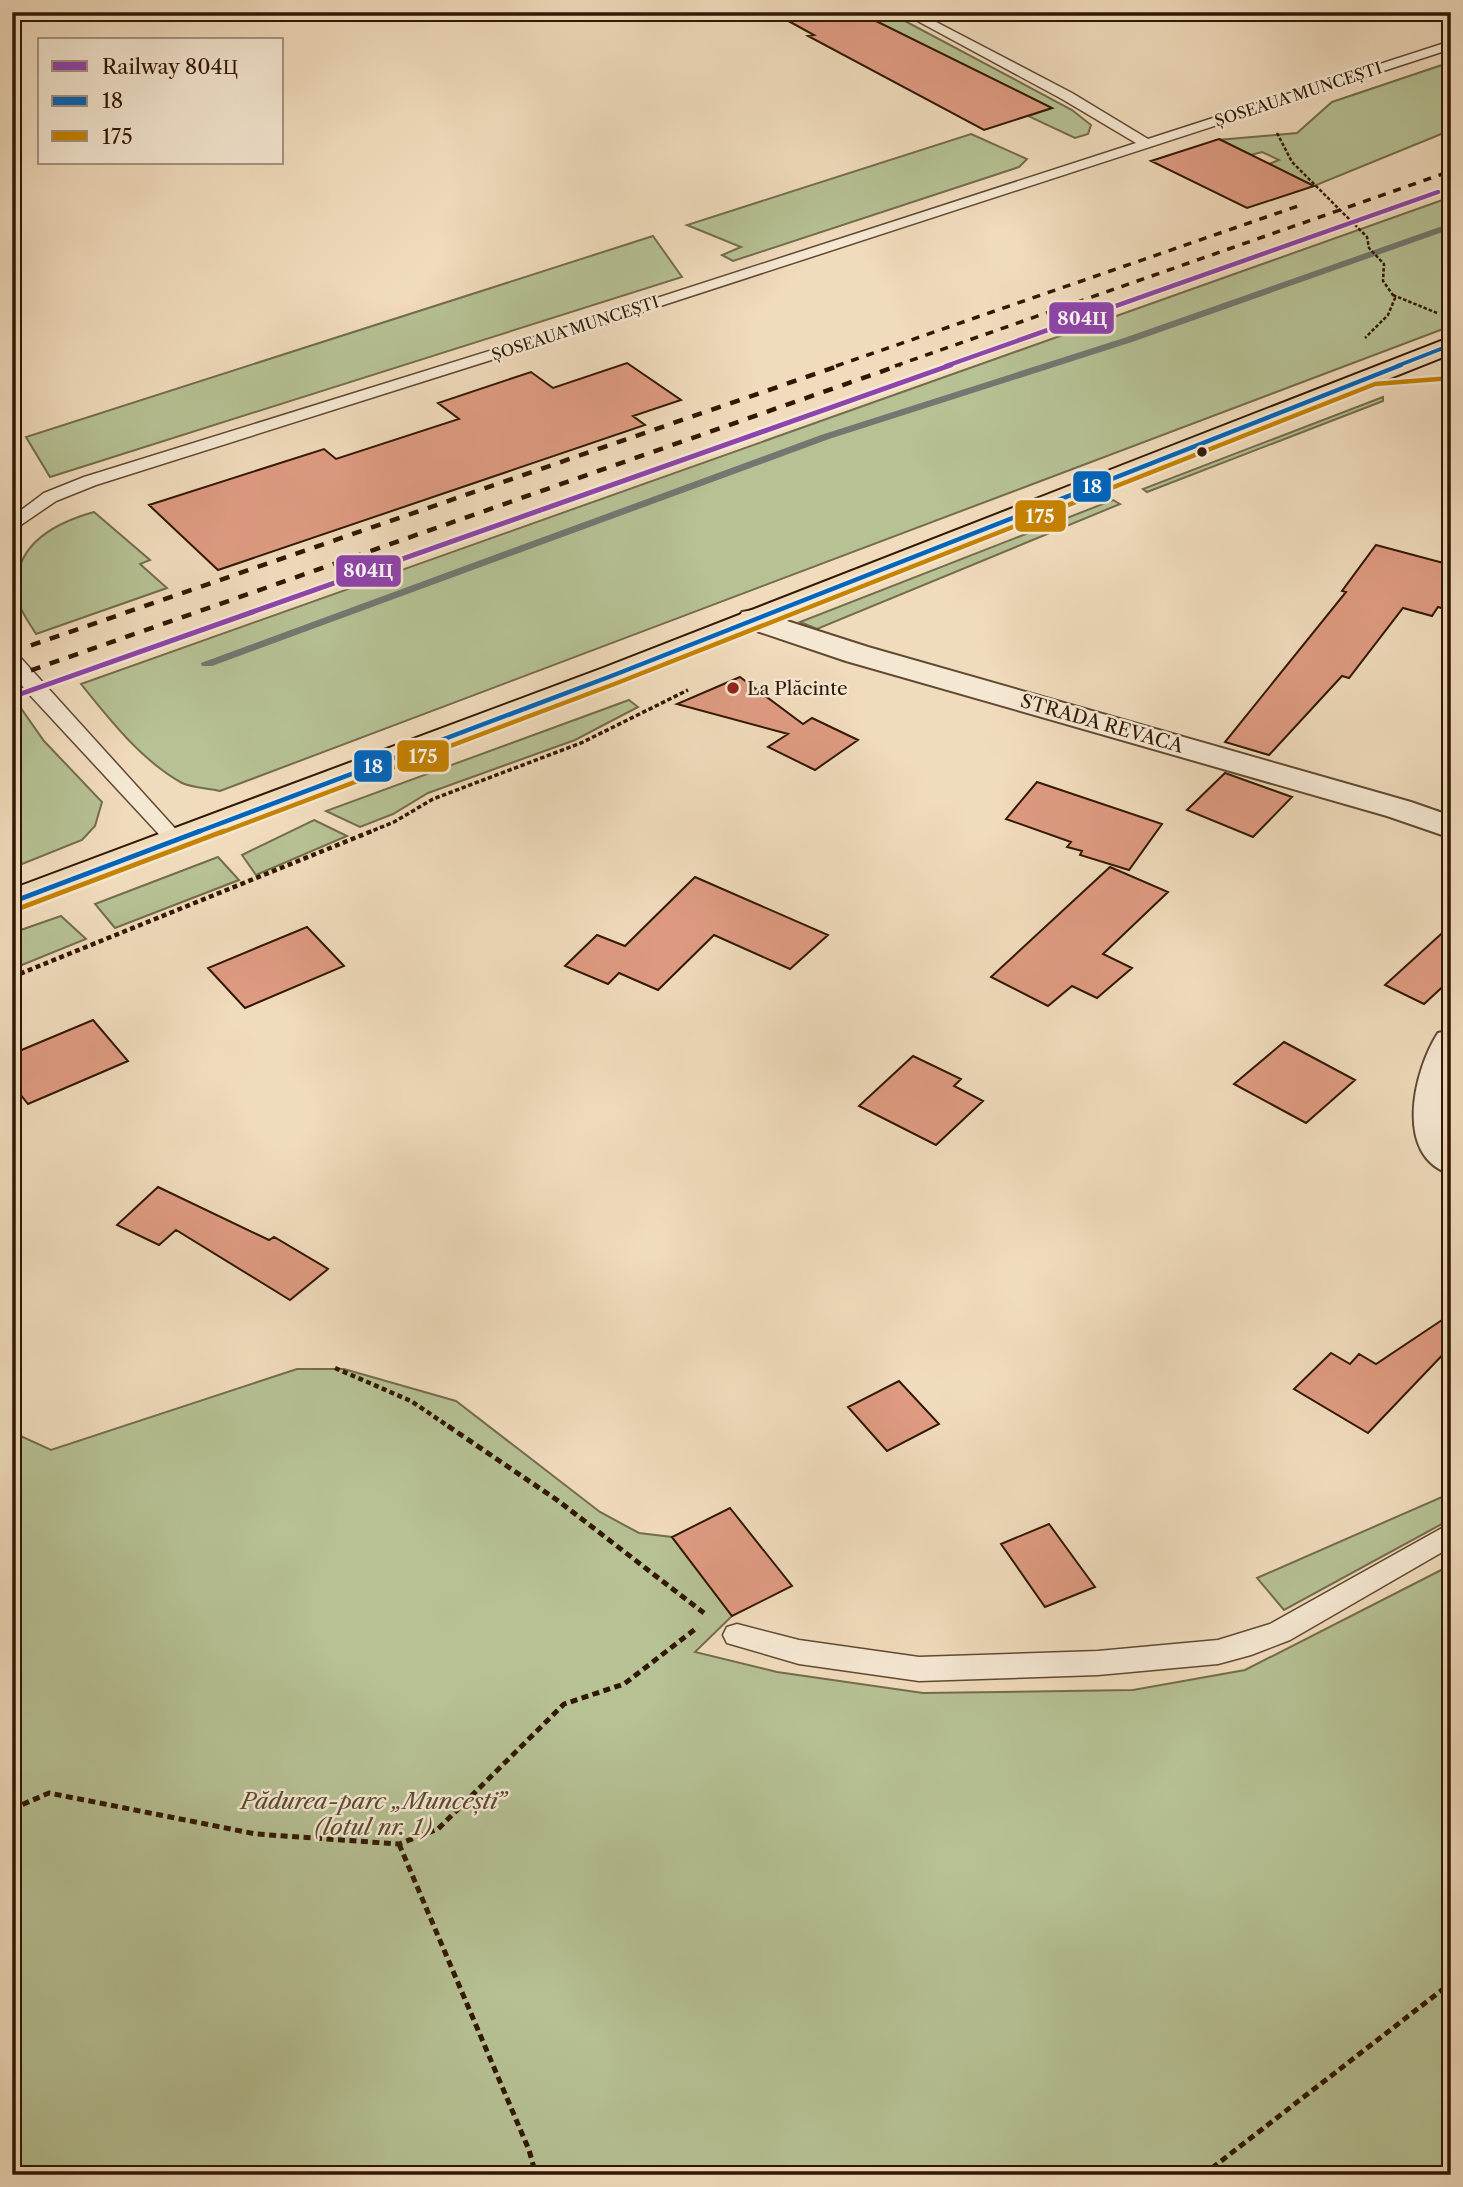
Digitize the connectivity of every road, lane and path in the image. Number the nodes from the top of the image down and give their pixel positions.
1 (907, 12) edge
2 (1451, 45) edge
3 (1262, 106) junction
4 (1146, 143) junction
5 (1384, 264) dead end
6 (1392, 295) dead end
7 (1439, 314) dead end
8 (1451, 345) edge
9 (1451, 369) edge
10 (1373, 375) junction
11 (12, 526) edge
12 (753, 619) junction
13 (12, 660) edge
14 (695, 687) dead end
15 (534, 761) junction
16 (544, 765) dead end
17 (1451, 828) edge
18 (175, 840) junction
19 (12, 902) edge
20 (12, 977) edge
21 (1451, 1042) edge
22 (1451, 1160) edge
23 (335, 1368) dead end
24 (1451, 1534) edge
25 (737, 1635) dead end
26 (12, 1809) edge
27 (399, 1844) junction
28 (1451, 1983) edge
29 (536, 2175) edge
30 (1203, 2175) edge

1 - 4 lane
2 - 3 lane, ȘOSEAUA MUNCEȘTI
3 - 4 lane, ȘOSEAUA MUNCEȘTI
3 - 5 path
4 - 11 lane, ȘOSEAUA MUNCEȘTI
6 - 7 path
8 - 10 main road
9 - 10 main road
10 - 12 main road
12 - 17 street, STRADA REVACA
12 - 18 main road
13 - 18 lane
14 - 15 path
15 - 16 path
15 - 20 path
18 - 19 main road
21 - 22 street
23 - 27 path
24 - 25 lane
26 - 27 path
27 - 29 path
28 - 30 path

